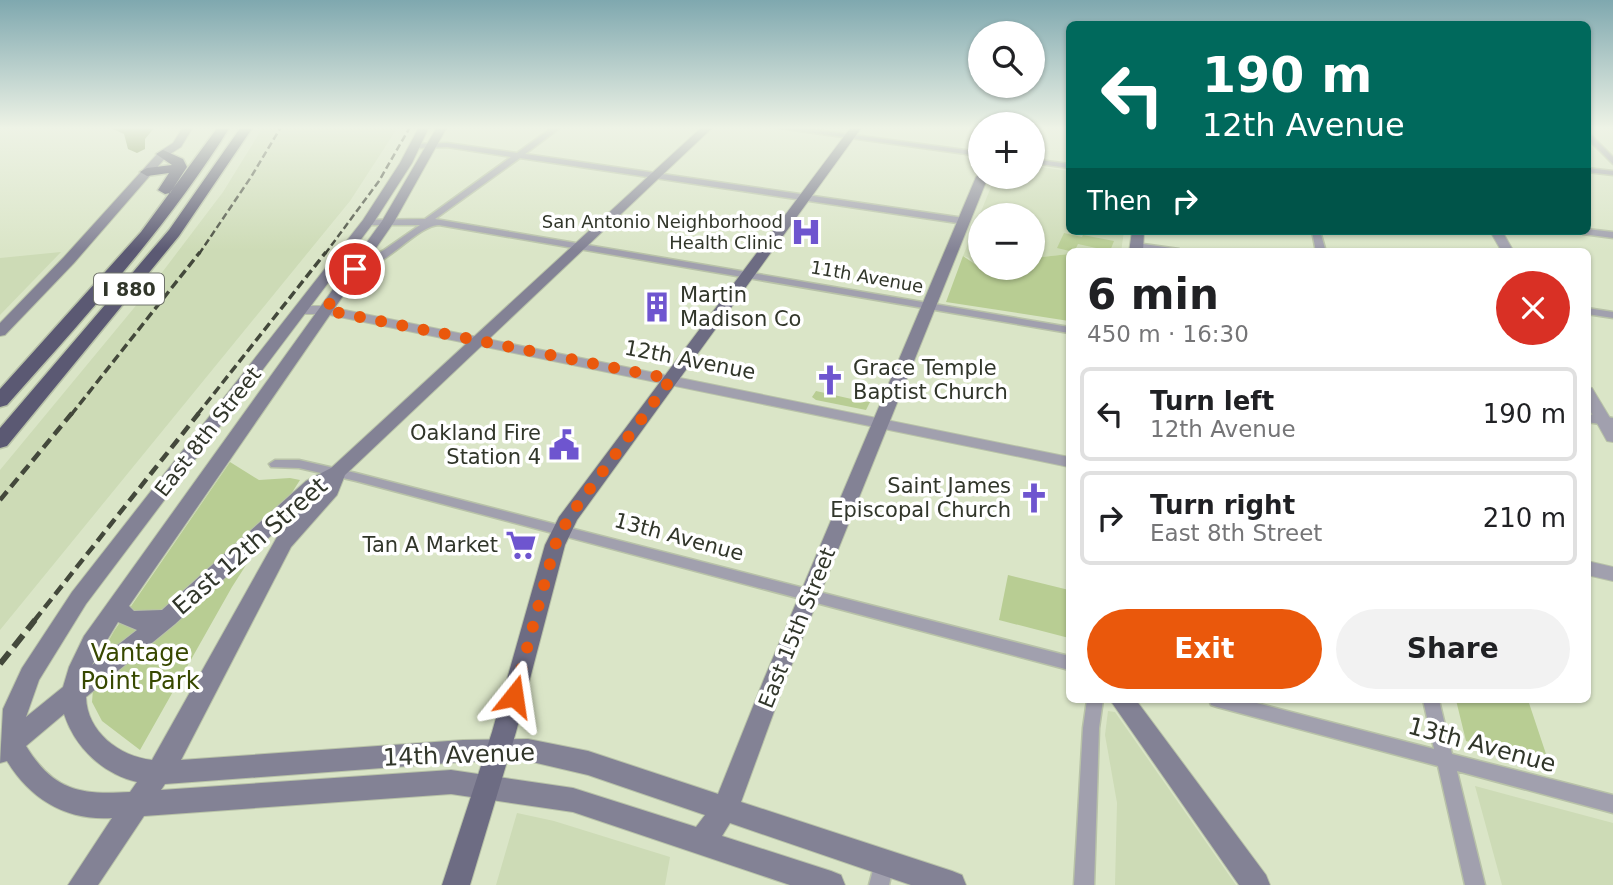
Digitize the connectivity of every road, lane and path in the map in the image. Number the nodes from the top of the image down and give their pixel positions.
1 (150, 168) edge
2 (179, 168) edge
3 (196, 168) edge
4 (219, 168) edge
5 (401, 168) edge
6 (420, 168) edge
7 (501, 168) edge
8 (610, 168) edge
9 (663, 168) edge
10 (826, 168) edge
11 (1591, 170) edge
12 (147, 172) junction
13 (177, 173) junction
14 (1613, 173) edge
15 (656, 175) junction
16 (977, 189) edge
17 (805, 197) junction
18 (428, 221) junction
19 (964, 221) junction
20 (368, 222) junction
21 (388, 222) junction
22 (1591, 232) edge
23 (1613, 235) edge
24 (580, 246) junction
25 (135, 248) junction
26 (355, 269) junction
27 (748, 275) junction
28 (929, 306) junction
29 (302, 310) junction
30 (325, 310) junction
31 (1591, 312) edge
32 (1613, 315) edge
33 (1066, 329) edge
34 (0, 332) edge
35 (479, 340) junction
36 (671, 379) junction
37 (1591, 397) edge
38 (0, 401) edge
39 (881, 422) junction
40 (1608, 422) edge
41 (1613, 437) edge
42 (0, 441) edge
43 (1066, 461) edge
44 (275, 464) dead end
45 (337, 472) junction
46 (562, 530) junction
47 (1591, 569) edge
48 (1613, 574) edge
49 (810, 596) junction
50 (118, 604) junction
51 (167, 618) junction
52 (1066, 662) edge
53 (74, 692) junction
54 (1095, 703) edge
55 (1124, 703) edge
56 (1228, 703) edge
57 (1432, 703) edge
58 (6, 748) edge
59 (499, 749) junction
60 (1446, 761) junction
61 (159, 773) junction
62 (487, 785) junction
63 (1613, 804) edge
64 (138, 805) junction
65 (726, 807) junction
66 (702, 842) junction
67 (882, 873) edge
68 (82, 885) edge
69 (456, 885) edge
70 (831, 885) edge
71 (952, 885) edge
72 (1084, 885) edge
73 (1256, 885) edge
74 (1475, 885) edge

1 - 12 main road
2 - 13 highway
3 - 25 highway, I 880
4 - 42 highway, I 880
5 - 20 main road, East 8th Street
6 - 21 main road, East 8th Street
7 - 18 street
8 - 15 street
9 - 15 main road, East 12th Street
10 - 17 main road
11 - 14 street
12 - 13 highway
12 - 34 main road
13 - 25 highway
15 - 17 street
15 - 24 main road, East 12th Street
16 - 19 main road, East 15th Street
17 - 19 street
17 - 27 main road
18 - 21 street, 11th Avenue
18 - 24 street, 11th Avenue
18 - 26 street
19 - 28 main road, East 15th Street
20 - 21 street, 11th Avenue
20 - 29 main road, East 8th Street
21 - 26 main road, East 8th Street
22 - 23 street
24 - 27 street, 11th Avenue
24 - 35 main road, East 12th Street
25 - 38 highway, I 880
26 - 30 main road, East 8th Street
27 - 28 street, 11th Avenue
27 - 36 main road
28 - 33 street, 11th Avenue
28 - 39 main road, East 15th Street
29 - 30 street, 12th Avenue
29 - 58 main road, East 8th Street
30 - 35 street, 12th Avenue
30 - 50 main road, East 8th Street
31 - 32 street
35 - 36 street, 12th Avenue
35 - 45 main road, East 12th Street
36 - 39 street, 12th Avenue
36 - 46 main road
37 - 40 street
39 - 43 street, 12th Avenue
39 - 49 main road, East 15th Street
40 - 41 street
44 - 45 street, 13th Avenue
45 - 46 street, 13th Avenue
45 - 51 main road, East 12th Street
45 - 61 main road, East 12th Street
46 - 49 street, 13th Avenue
46 - 59 main road
47 - 48 street
49 - 52 street, 13th Avenue
49 - 65 main road, East 15th Street
50 - 51 main road
50 - 53 main road, East 8th Street
51 - 53 main road, East 12th Street
53 - 58 main road, East 12th Street
53 - 61 main road, 14th Avenue
54 - 72 street
55 - 73 main road
56 - 60 street, 13th Avenue
57 - 60 street
58 - 64 main road, 14th Avenue
59 - 61 main road, 14th Avenue
59 - 62 main road
59 - 65 main road, 14th Avenue
60 - 63 street, 13th Avenue
60 - 74 street
61 - 64 main road, East 12th Street
62 - 64 main road, 14th Avenue
62 - 66 main road, 14th Avenue
62 - 69 main road
64 - 68 main road, East 12th Street
65 - 66 main road, East 15th Street
65 - 67 main road, 14th Avenue
66 - 70 main road, 14th Avenue
67 - 71 main road, 14th Avenue

